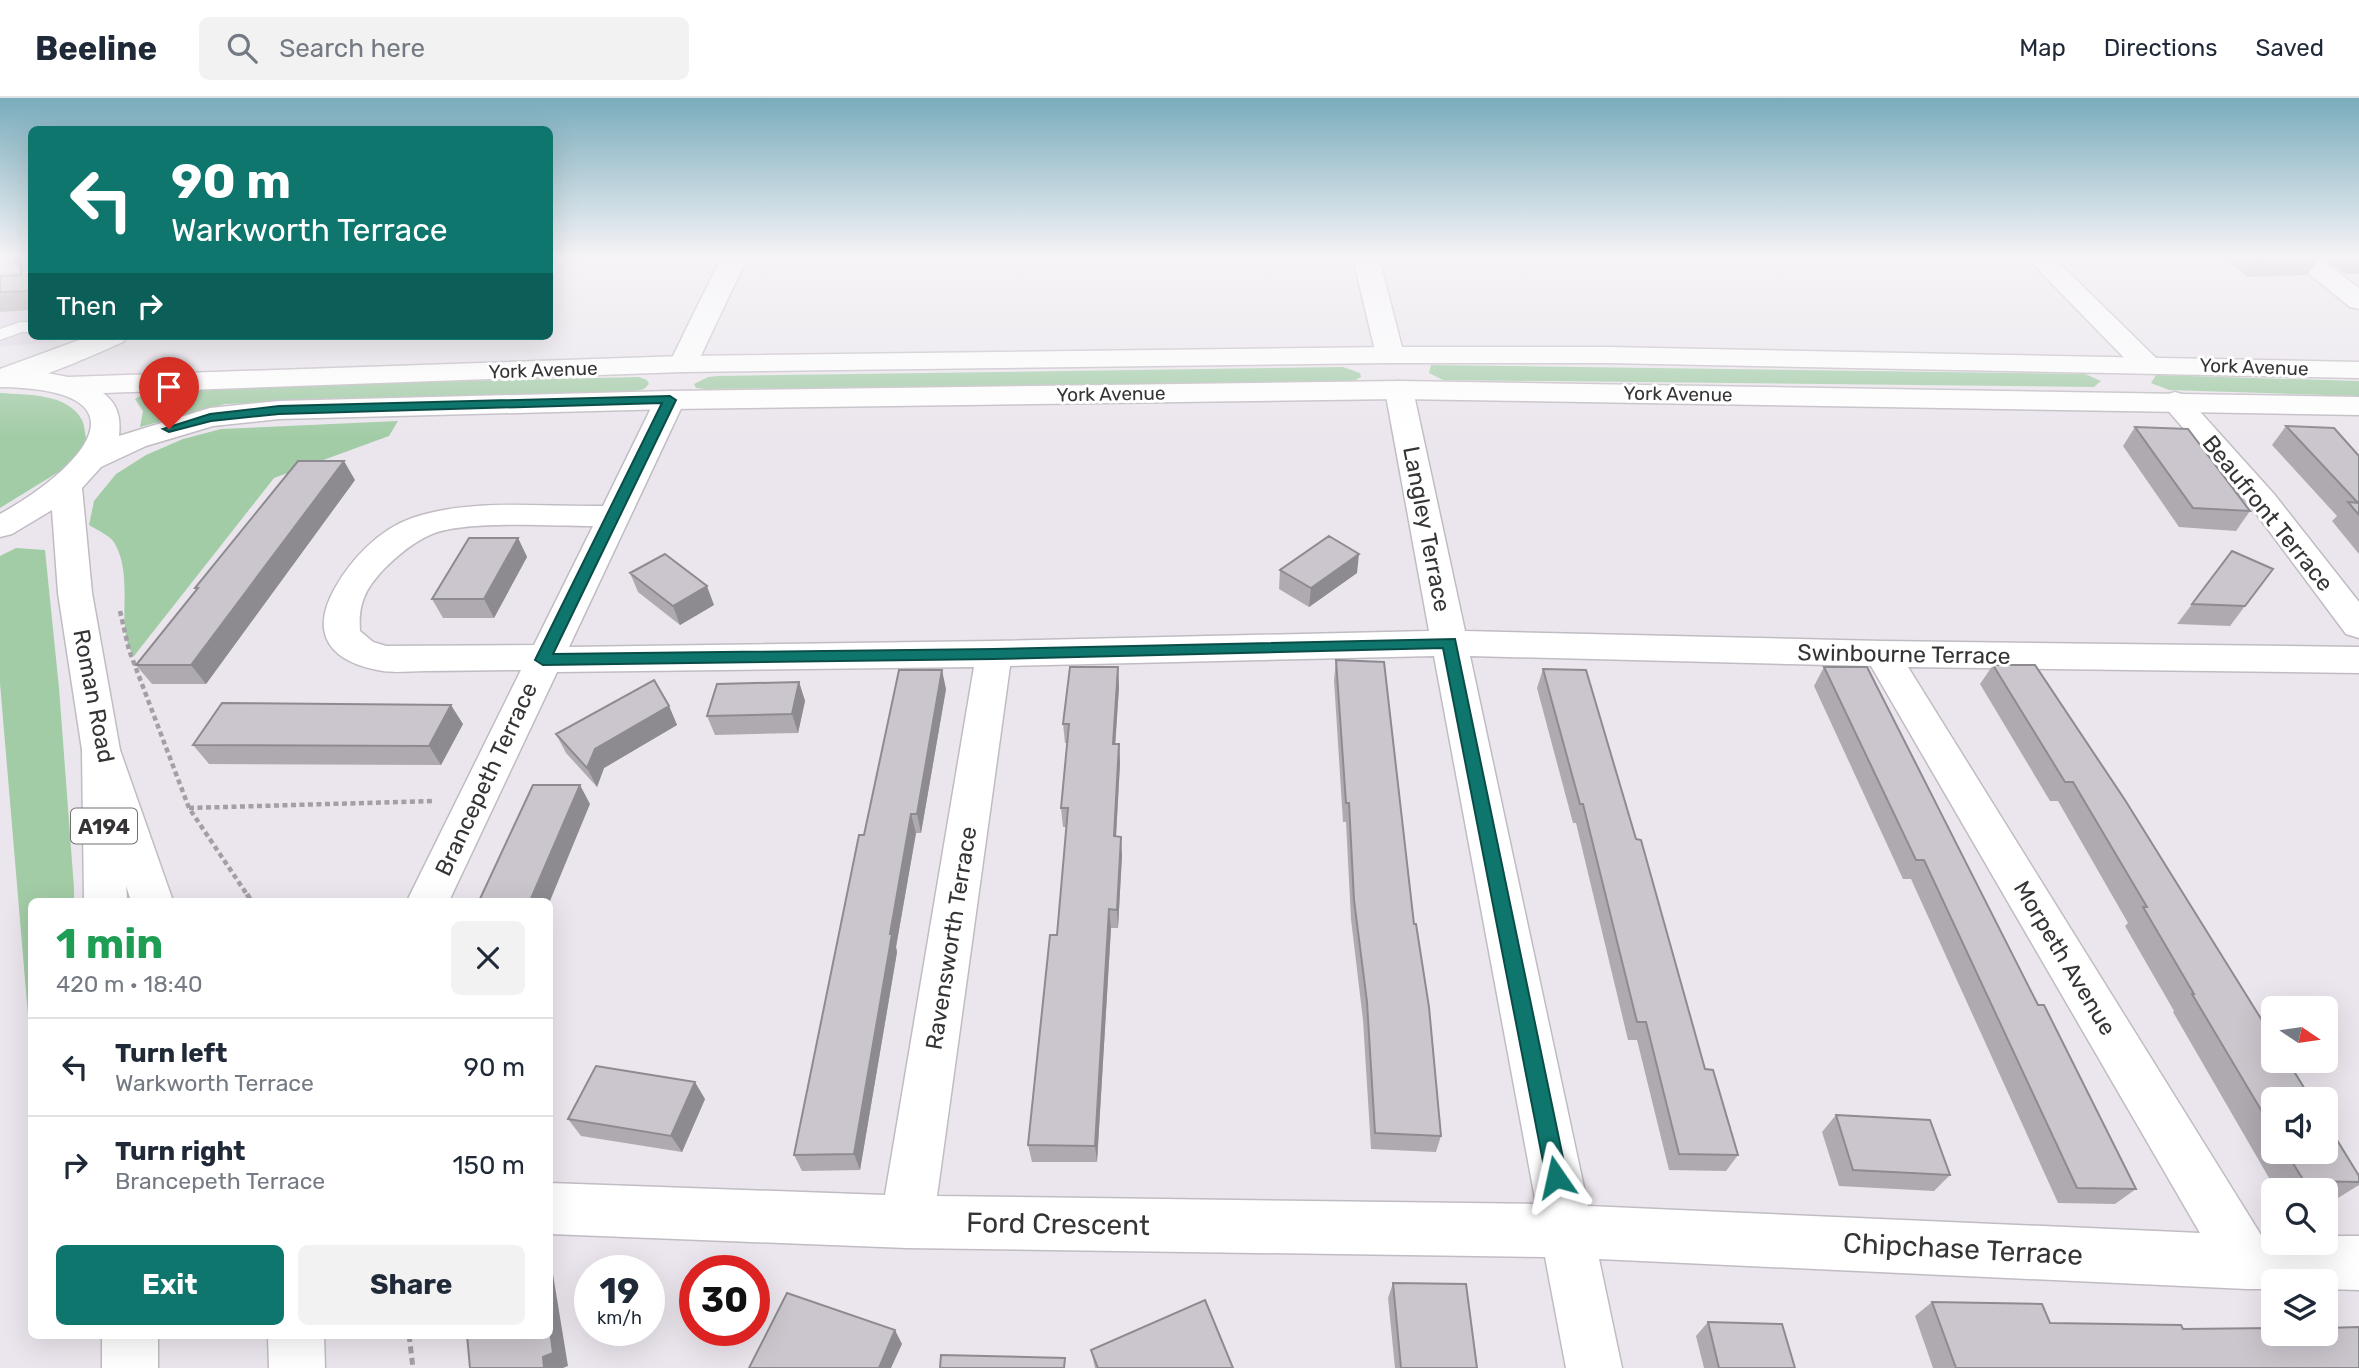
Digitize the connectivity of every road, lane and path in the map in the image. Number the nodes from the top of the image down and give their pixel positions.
1 (706, 317) edge
2 (1380, 317) edge
3 (2099, 317) edge
4 (27, 321) edge
5 (0, 335) edge
6 (105, 340) edge
7 (111, 340) edge
8 (2106, 364) junction
9 (2146, 364) junction
10 (683, 365) junction
11 (2359, 370) edge
12 (1394, 373) junction
13 (2, 378) edge
14 (67, 384) junction
15 (670, 400) junction
16 (2141, 400) junction
17 (2175, 401) junction
18 (2359, 406) edge
19 (78, 473) junction
20 (613, 516) junction
21 (0, 527) edge
22 (119, 603) dead end
23 (2359, 626) edge
24 (1450, 643) junction
25 (994, 654) junction
26 (1882, 654) junction
27 (543, 658) junction
28 (2359, 660) edge
29 (101, 750) junction
30 (477, 799) junction
31 (189, 808) junction
32 (106, 898) edge
33 (151, 898) edge
34 (249, 898) edge
35 (429, 898) edge
36 (553, 1209) edge
37 (907, 1222) junction
38 (1567, 1231) junction
39 (2247, 1262) junction
40 (2359, 1264) edge
41 (130, 1339) edge
42 (296, 1339) edge
43 (409, 1339) edge
44 (130, 1368) edge
45 (297, 1368) edge
46 (412, 1368) edge
47 (1594, 1368) edge

1 - 10 main road, Brancepeth Terrace
2 - 12 main road, Langley Terrace
3 - 9 main road
4 - 5 lane
6 - 13 main road
7 - 14 main road
8 - 9 main road, York Avenue
8 - 12 main road, York Avenue
8 - 16 main road
9 - 11 main road, York Avenue
10 - 12 main road, York Avenue
10 - 14 main road, York Avenue
10 - 15 main road, Brancepeth Terrace
12 - 15 main road, York Avenue
12 - 16 main road, York Avenue
12 - 24 main road, Langley Terrace
13 - 14 main road, York Avenue
14 - 19 main road
15 - 19 main road, York Avenue
15 - 20 main road, Brancepeth Terrace
16 - 17 main road, York Avenue
17 - 18 main road, York Avenue
17 - 23 main road, Beaufront Terrace
19 - 21 main road, York Avenue
19 - 29 main road, Roman Road
20 - 27 main road, Brancepeth Terrace
20 - 27 main road, Brancepeth Terrace
22 - 31 path
24 - 25 main road, Swinbourne Terrace
24 - 26 main road, Swinbourne Terrace
24 - 38 main road, Langley Terrace
25 - 27 main road, Swinbourne Terrace
25 - 37 main road, Ravensworth Terrace
26 - 28 main road, Swinbourne Terrace
26 - 39 main road, Morpeth Avenue
27 - 30 main road, Brancepeth Terrace
29 - 32 main road, A194
29 - 33 main road, Roman Road
30 - 31 path
30 - 35 main road, Brancepeth Terrace
31 - 34 path
36 - 37 main road, Ford Crescent
37 - 38 main road, Ford Crescent
38 - 39 main road, Chipchase Terrace
38 - 47 main road, Langley Terrace
39 - 40 main road, Chipchase Terrace
41 - 44 main road
42 - 45 main road
43 - 46 path

